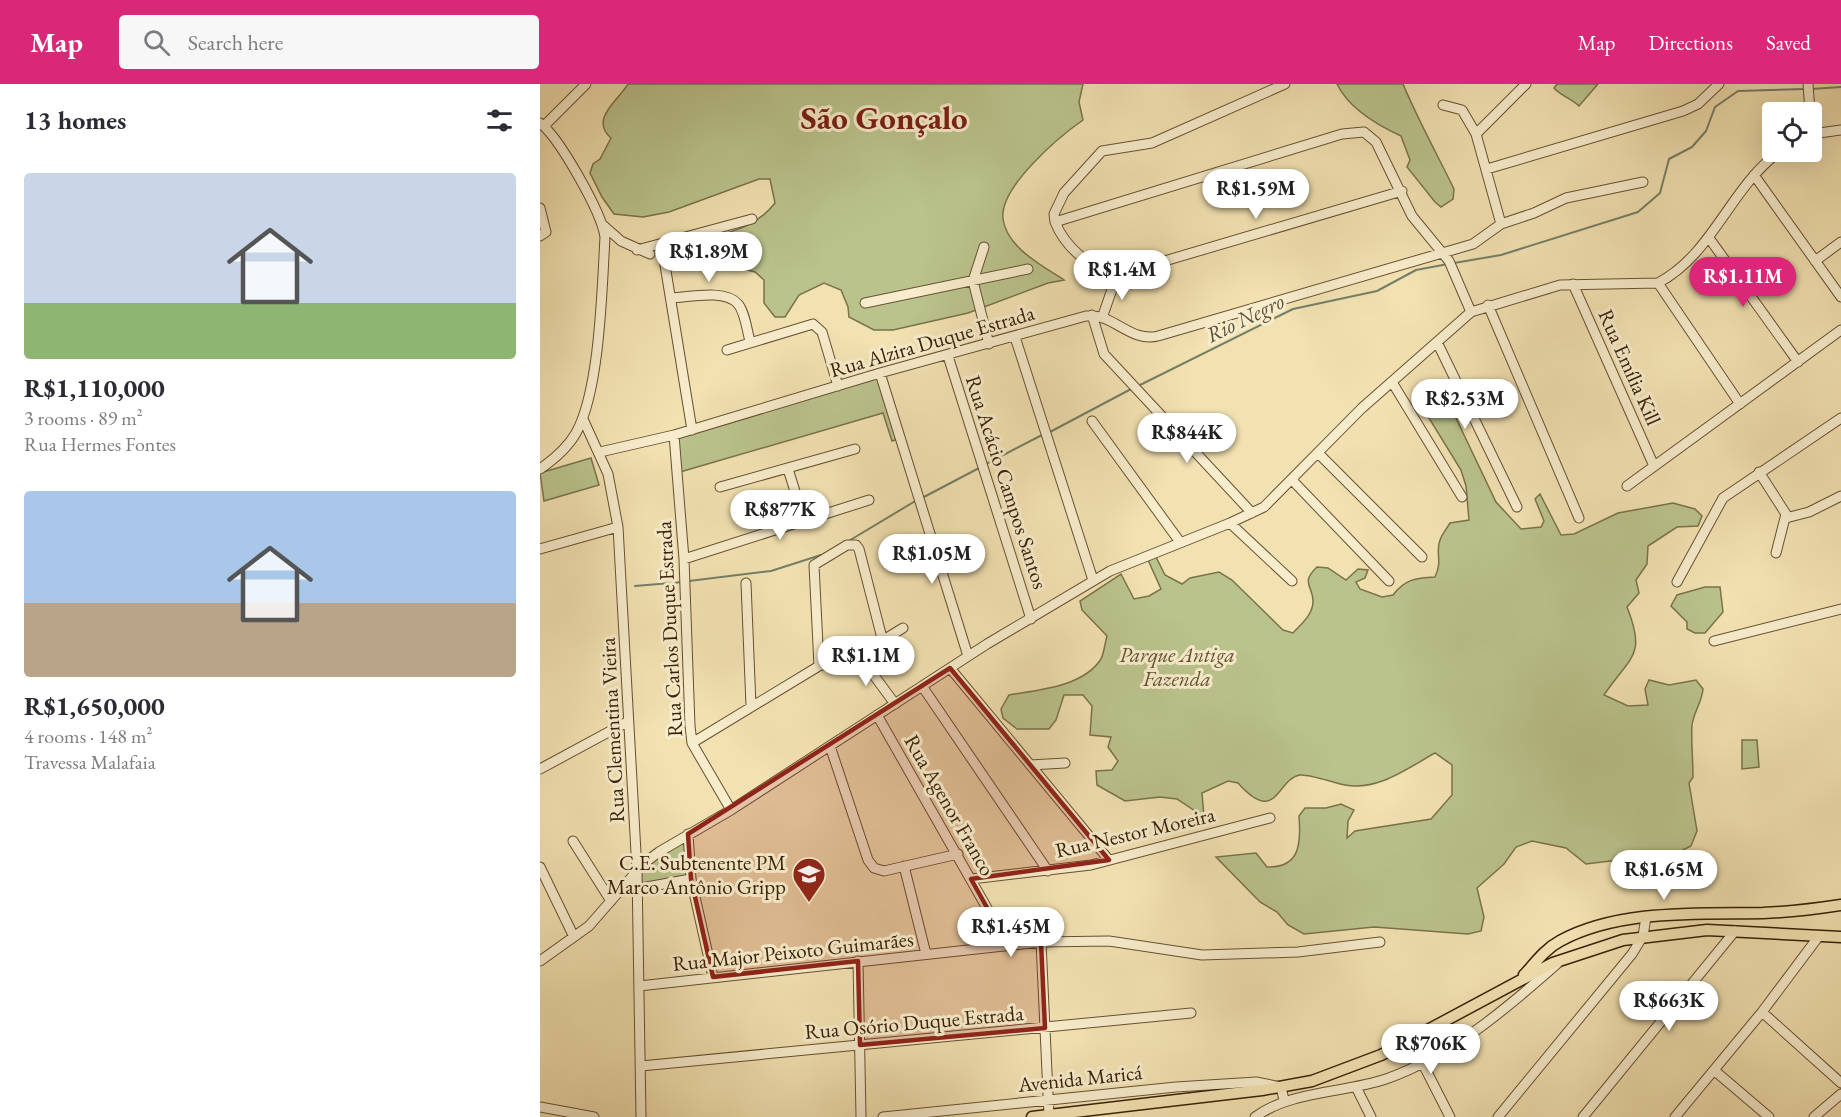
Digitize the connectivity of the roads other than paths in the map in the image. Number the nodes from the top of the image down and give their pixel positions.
1 (586, 84) edge
2 (1285, 84) edge
3 (1526, 84) edge
4 (1719, 84) edge
5 (1443, 105) dead end
6 (542, 124) edge
7 (1841, 130) edge
8 (1822, 133) edge
9 (1476, 134) junction
10 (1768, 162) edge
11 (1487, 170) junction
12 (1754, 175) junction
13 (1643, 182) dead end
14 (1402, 191) junction
15 (540, 208) edge
16 (752, 219) dead end
17 (1055, 222) junction
18 (1501, 224) junction
19 (603, 225) junction
20 (540, 236) edge
21 (1709, 238) junction
22 (1841, 242) edge
23 (984, 247) dead end
24 (637, 250) junction
25 (650, 254) dead end
26 (1447, 257) junction
27 (1815, 261) junction
28 (665, 265) dead end
29 (1028, 269) dead end
30 (1117, 275) junction
31 (973, 281) junction
32 (1573, 284) junction
33 (1658, 284) junction
34 (1841, 297) edge
35 (672, 298) junction
36 (865, 303) dead end
37 (1488, 305) junction
38 (1471, 312) junction
39 (1092, 315) junction
40 (1102, 318) junction
41 (1841, 330) edge
42 (1015, 337) junction
43 (750, 341) junction
44 (1437, 342) junction
45 (989, 344) junction
46 (727, 350) dead end
47 (948, 356) junction
48 (1798, 362) junction
49 (880, 373) junction
50 (1392, 382) junction
51 (838, 386) junction
52 (1740, 404) junction
53 (1841, 418) edge
54 (583, 419) junction
55 (1092, 421) dead end
56 (692, 430) junction
57 (674, 435) junction
58 (855, 449) dead end
59 (600, 452) junction
60 (1319, 454) junction
61 (1654, 466) junction
62 (540, 469) edge
63 (788, 469) junction
64 (1759, 472) junction
65 (1293, 481) junction
66 (1627, 486) dead end
67 (720, 487) dead end
68 (1461, 496) dead end
69 (1841, 496) edge
70 (869, 500) dead end
71 (1517, 507) dead end
72 (1252, 513) junction
73 (1579, 518) dead end
74 (1786, 518) junction
75 (804, 520) junction
76 (1230, 523) junction
77 (618, 526) junction
78 (1180, 542) junction
79 (540, 549) edge
80 (1776, 553) dead end
81 (1422, 556) dead end
82 (684, 559) junction
83 (1094, 580) junction
84 (1292, 581) dead end
85 (1389, 581) dead end
86 (1677, 582) dead end
87 (746, 583) dead end
88 (1841, 609) edge
89 (1031, 619) junction
90 (903, 628) dead end
91 (882, 638) junction
92 (1714, 641) dead end
93 (859, 655) junction
94 (968, 656) junction
95 (819, 666) junction
96 (950, 668) junction
97 (922, 686) junction
98 (895, 704) junction
99 (752, 706) junction
100 (877, 715) junction
101 (627, 722) junction
102 (692, 743) junction
103 (830, 746) junction
104 (1065, 763) dead end
105 (1030, 765) junction
106 (540, 769) edge
107 (731, 810) junction
108 (1270, 818) dead end
109 (688, 834) junction
110 (573, 841) dead end
111 (958, 854) junction
112 (1109, 860) junction
113 (904, 866) junction
114 (540, 867) edge
115 (637, 871) junction
116 (1048, 871) junction
117 (692, 879) junction
118 (971, 879) junction
119 (637, 890) junction
120 (619, 892) junction
121 (611, 901) junction
122 (1841, 904) edge
123 (1646, 917) junction
124 (1735, 931) junction
125 (1643, 936) junction
126 (1819, 936) junction
127 (574, 937) junction
128 (1841, 937) edge
129 (1041, 942) junction
130 (1380, 942) dead end
131 (1008, 945) junction
132 (926, 954) junction
133 (1564, 958) junction
134 (540, 961) edge
135 (858, 962) junction
136 (713, 977) junction
137 (1520, 980) junction
138 (639, 986) junction
139 (1762, 1012) junction
140 (1191, 1013) dead end
141 (1045, 1028) junction
142 (860, 1045) junction
143 (1424, 1064) junction
144 (640, 1066) junction
145 (1715, 1071) junction
146 (1841, 1083) edge
147 (1281, 1087) junction
148 (1356, 1087) junction
149 (1841, 1094) edge
150 (1048, 1100) junction
151 (1284, 1100) junction
152 (540, 1107) edge
153 (1049, 1116) edge
154 (594, 1117) edge
155 (641, 1117) edge
156 (861, 1117) edge
157 (883, 1117) edge
158 (1032, 1117) edge
159 (1255, 1117) edge
160 (1371, 1117) edge
161 (1450, 1117) edge
162 (1498, 1117) edge
163 (1583, 1117) edge
164 (1675, 1117) edge
165 (1769, 1117) edge
166 (1814, 1117) edge

1 - 6 street
2 - 17 street
3 - 9 street
4 - 11 street
5 - 9 street
6 - 19 street
7 - 8 street
9 - 11 street
10 - 12 street
11 - 18 street
12 - 21 street
12 - 27 street
13 - 18 street
14 - 17 street
14 - 26 street
14 - 30 street
15 - 20 street
16 - 24 street
17 - 30 street
18 - 26 street
19 - 24 street
19 - 54 street
21 - 33 street
21 - 48 street
22 - 27 street
23 - 31 street
24 - 25 street
26 - 38 street
26 - 40 street
27 - 34 street
28 - 35 street
29 - 31 street
30 - 40 street
31 - 36 street
31 - 45 street
32 - 33 street
32 - 37 street
32 - 61 street, Rua Emília Kill
33 - 52 street
35 - 43 street
35 - 56 street
37 - 38 street
37 - 73 street
38 - 44 street
39 - 40 street
39 - 42 street, Rua Alzira Duque Estrada
39 - 72 street
41 - 48 street
42 - 45 street, Rua Alzira Duque Estrada
42 - 83 street
43 - 46 street
43 - 51 street
44 - 50 street
44 - 71 street
45 - 47 street, Rua Alzira Duque Estrada
47 - 49 street, Rua Alzira Duque Estrada
47 - 89 street, Rua Acácio Campos Santos
48 - 52 street
49 - 51 street, Rua Alzira Duque Estrada
49 - 94 street
50 - 60 street
50 - 68 street
51 - 56 street, Rua Alzira Duque Estrada
52 - 61 street
53 - 64 street
54 - 59 street, Rua Clementina Vieira
54 - 62 street
55 - 78 street
56 - 57 street, Rua Alzira Duque Estrada
57 - 59 street, Rua Alzira Duque Estrada
57 - 82 street, Rua Carlos Duque Estrada
58 - 63 street
59 - 77 street, Rua Clementina Vieira
60 - 65 street
60 - 81 street
61 - 66 street
63 - 67 street
63 - 75 street
64 - 74 street
64 - 86 street
65 - 72 street
65 - 85 street
69 - 74 street
70 - 75 street
72 - 76 street
74 - 80 street
75 - 82 street
76 - 78 street
76 - 84 street
77 - 79 street
77 - 101 street, Rua Clementina Vieira
78 - 83 street
82 - 102 street, Rua Carlos Duque Estrada
83 - 89 street
87 - 99 street
88 - 92 street
89 - 94 street
90 - 91 street
91 - 93 street
91 - 95 street
93 - 95 street
93 - 98 street
94 - 96 street
95 - 99 street
96 - 97 street
96 - 105 street
97 - 98 street
97 - 116 street
98 - 100 street
99 - 102 street
100 - 103 street
100 - 111 street, Rua Agenor Franco
101 - 106 street
101 - 115 street, Rua Clementina Vieira
102 - 107 street, Rua Carlos Duque Estrada
103 - 107 street
103 - 113 street
104 - 105 street
105 - 112 street
107 - 109 street
108 - 112 street, Rua Nestor Moreira
109 - 115 street
109 - 117 street
110 - 121 street
111 - 113 street
111 - 118 street, Rua Agenor Franco
112 - 116 street, Rua Nestor Moreira
113 - 132 street
114 - 127 street
115 - 119 street, Rua Clementina Vieira
115 - 120 street
116 - 118 street, Rua Nestor Moreira
117 - 119 street
117 - 136 street
118 - 131 street, Rua Agenor Franco
119 - 120 street
119 - 138 street, Rua Clementina Vieira
120 - 121 street
121 - 127 street
122 - 123 main road
123 - 125 street
123 - 137 main road
124 - 125 main road
124 - 126 main road
124 - 163 street
125 - 133 main road
125 - 162 street
126 - 128 main road
126 - 139 street
127 - 134 street
129 - 130 street, Rua Major Peixoto Guimarães
129 - 131 street, Rua Major Peixoto Guimarães
129 - 141 street
131 - 132 street, Rua Major Peixoto Guimarães
132 - 135 street, Rua Major Peixoto Guimarães
133 - 137 main road
133 - 143 street
135 - 136 street, Rua Major Peixoto Guimarães
135 - 142 street
136 - 138 street, Rua Major Peixoto Guimarães
137 - 147 main road
138 - 144 street, Rua Clementina Vieira
139 - 145 street
139 - 146 street
140 - 141 street, Rua Osório Duque Estrada
141 - 142 street, Rua Osório Duque Estrada
141 - 150 street
142 - 144 street, Rua Osório Duque Estrada
142 - 156 street
143 - 148 street
143 - 161 street
144 - 155 street, Rua Clementina Vieira
145 - 164 street
145 - 165 street
147 - 150 street, Avenida Maricá
147 - 151 street
147 - 153 main road
148 - 151 street
148 - 160 street
149 - 166 street
150 - 153 street
150 - 157 street, Avenida Maricá
151 - 159 street
152 - 154 street
153 - 158 main road

